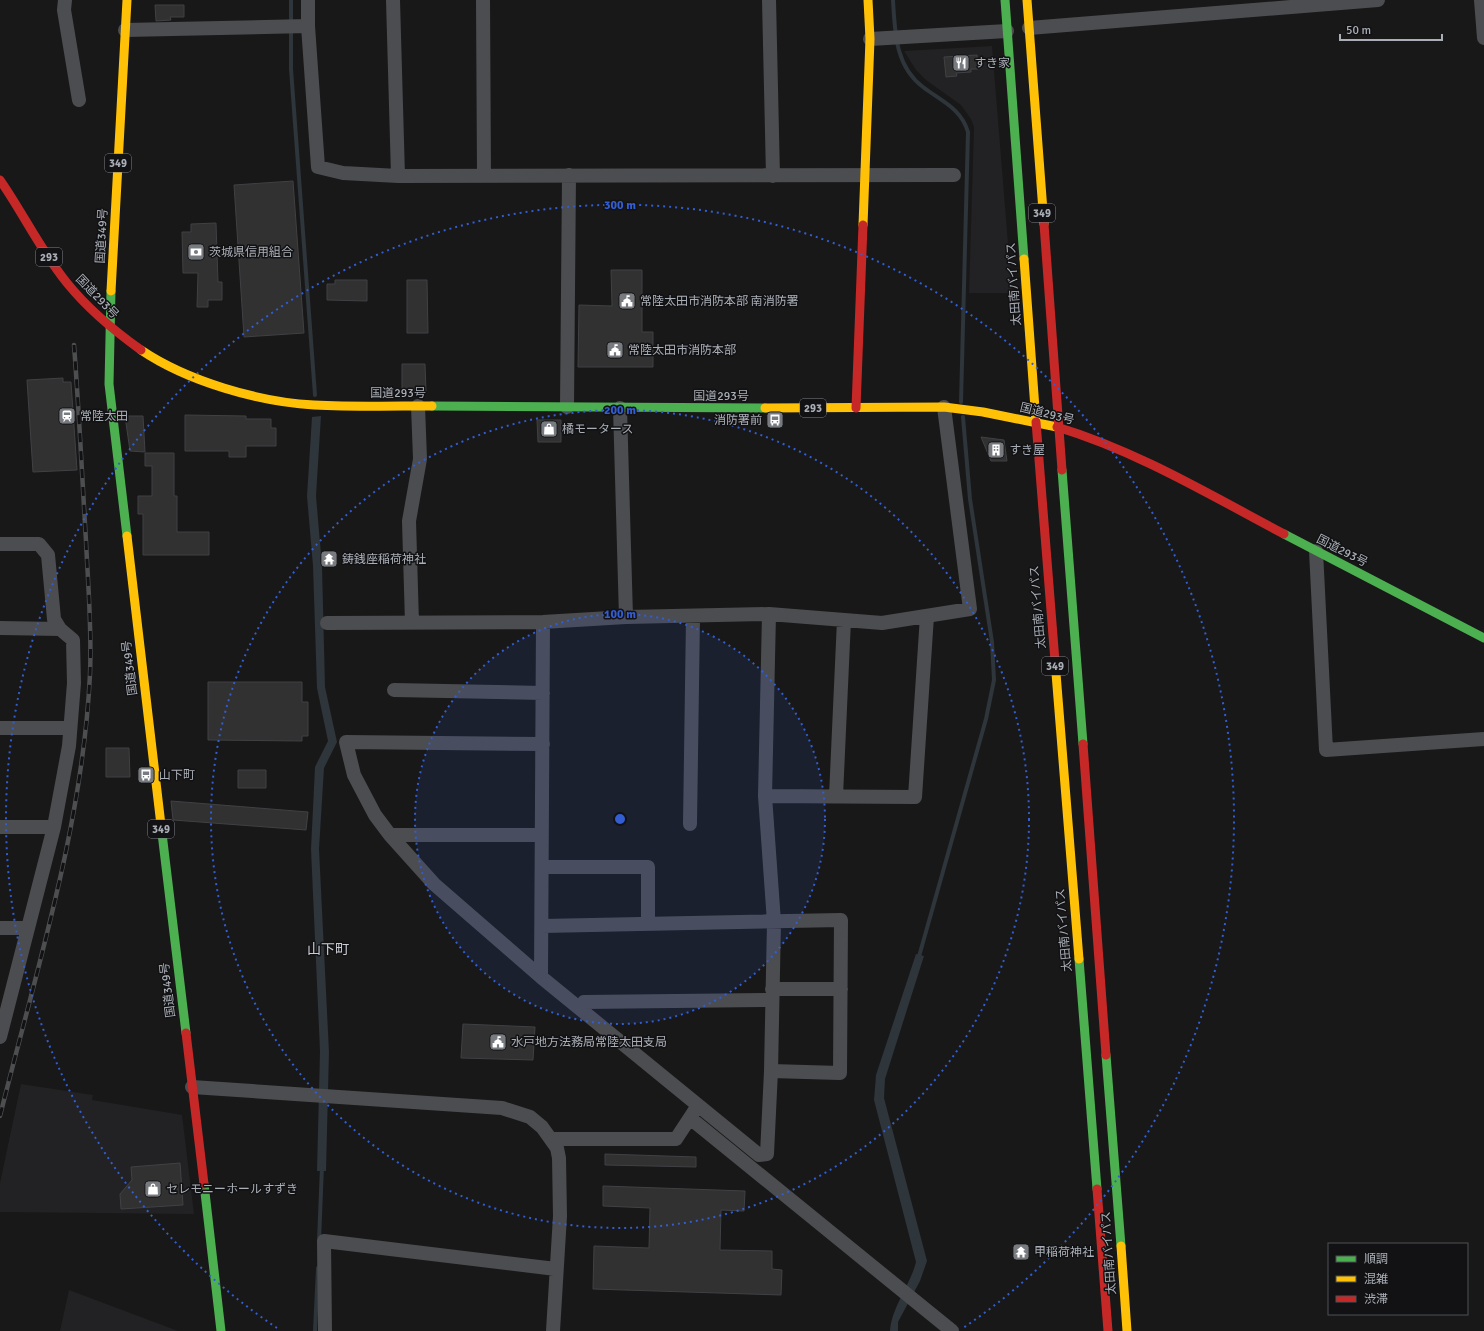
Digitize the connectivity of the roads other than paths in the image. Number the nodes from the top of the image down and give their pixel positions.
1 (65, 0) edge
2 (127, 0) edge
3 (308, 0) edge
4 (393, 0) edge
5 (483, 0) edge
6 (769, 0) edge
7 (868, 0) edge
8 (1005, 0) edge
9 (1027, 0) edge
10 (1378, 0) edge
11 (1481, 0) edge
12 (308, 26) junction
13 (1029, 28) junction
14 (125, 30) junction
15 (1007, 31) junction
16 (1484, 38) edge
17 (870, 39) junction
18 (79, 100) dead end
19 (484, 175) junction
20 (569, 175) junction
21 (864, 175) junction
22 (954, 175) dead end
23 (398, 176) junction
24 (773, 176) junction
25 (0, 180) edge
26 (109, 326) junction
27 (418, 406) junction
28 (568, 407) junction
29 (944, 407) junction
30 (620, 408) junction
31 (856, 408) junction
32 (1036, 421) junction
33 (1058, 427) junction
34 (0, 544) edge
35 (1316, 551) junction
36 (769, 614) junction
37 (927, 616) junction
38 (626, 617) junction
39 (693, 617) junction
40 (844, 620) junction
41 (327, 622) dead end
42 (412, 622) junction
43 (543, 622) junction
44 (0, 628) edge
45 (60, 629) junction
46 (1484, 638) edge
47 (394, 690) dead end
48 (543, 693) junction
49 (0, 728) edge
50 (69, 728) junction
51 (1484, 739) edge
52 (543, 744) junction
53 (765, 796) junction
54 (836, 796) junction
55 (690, 824) dead end
56 (0, 826) edge
57 (54, 827) junction
58 (390, 835) junction
59 (542, 835) junction
60 (542, 867) junction
61 (774, 922) junction
62 (648, 924) junction
63 (542, 926) junction
64 (0, 928) edge
65 (28, 928) junction
66 (542, 977) junction
67 (841, 989) junction
68 (772, 995) junction
69 (581, 1009) junction
70 (1, 1030) edge
71 (771, 1071) junction
72 (192, 1087) junction
73 (694, 1112) junction
74 (551, 1139) junction
75 (556, 1269) junction
76 (221, 1331) edge
77 (324, 1331) edge
78 (552, 1331) edge
79 (952, 1331) edge
80 (1108, 1331) edge
81 (1127, 1331) edge

1 - 18 street
2 - 14 main road, 国道349号 / 349
3 - 12 street
4 - 23 street
5 - 19 street
6 - 24 street
7 - 17 main road
8 - 15 main road, 太田南バイパス / 349
9 - 13 main road, 太田南バイパス / 349
10 - 13 street
11 - 16 street
12 - 14 street
12 - 23 street
13 - 33 main road, 太田南バイパス / 349
14 - 26 main road, 国道349号 / 349
15 - 17 street
15 - 32 main road, 太田南バイパス / 349
17 - 21 main road
19 - 20 street
19 - 23 street
20 - 24 street
20 - 28 street
21 - 22 street
21 - 24 street
21 - 31 main road
25 - 26 main road, 国道293号 / 293
26 - 27 main road, 国道293号 / 293
26 - 72 main road, 国道349号 / 349
27 - 28 main road, 国道293号 / 293
27 - 42 street
28 - 30 main road, 国道293号 / 293
29 - 31 main road, 国道293号 / 293
29 - 32 main road, 国道293号 / 293
29 - 37 street
30 - 31 main road, 国道293号 / 293
30 - 38 street
32 - 33 main road, 国道293号 / 293
32 - 80 main road, 太田南バイパス / 349
33 - 35 main road, 国道293号 / 293
33 - 81 main road, 太田南バイパス / 349
34 - 45 street
35 - 46 main road, 国道293号 / 293
35 - 51 street
36 - 39 street
36 - 40 street
36 - 53 street
37 - 40 street
37 - 54 street
38 - 39 street
38 - 43 street
39 - 55 street
40 - 54 street
41 - 42 street
42 - 43 street
43 - 48 street
44 - 45 street
45 - 50 street
47 - 48 street
48 - 52 street
49 - 50 street
50 - 57 street
52 - 58 street
52 - 59 street
53 - 54 street
53 - 61 street
56 - 57 street
57 - 65 street
58 - 59 street
58 - 66 street
59 - 60 street
60 - 62 street
60 - 63 street
61 - 62 street
61 - 67 street
61 - 68 street
62 - 63 street
63 - 66 street
64 - 65 street
65 - 70 street
66 - 69 street
67 - 68 street
67 - 71 street
68 - 69 street
68 - 71 street
69 - 73 street
71 - 73 street
72 - 74 street
72 - 76 main road, 国道349号 / 349
73 - 74 street
73 - 79 street
74 - 75 street
75 - 77 street
75 - 78 street

